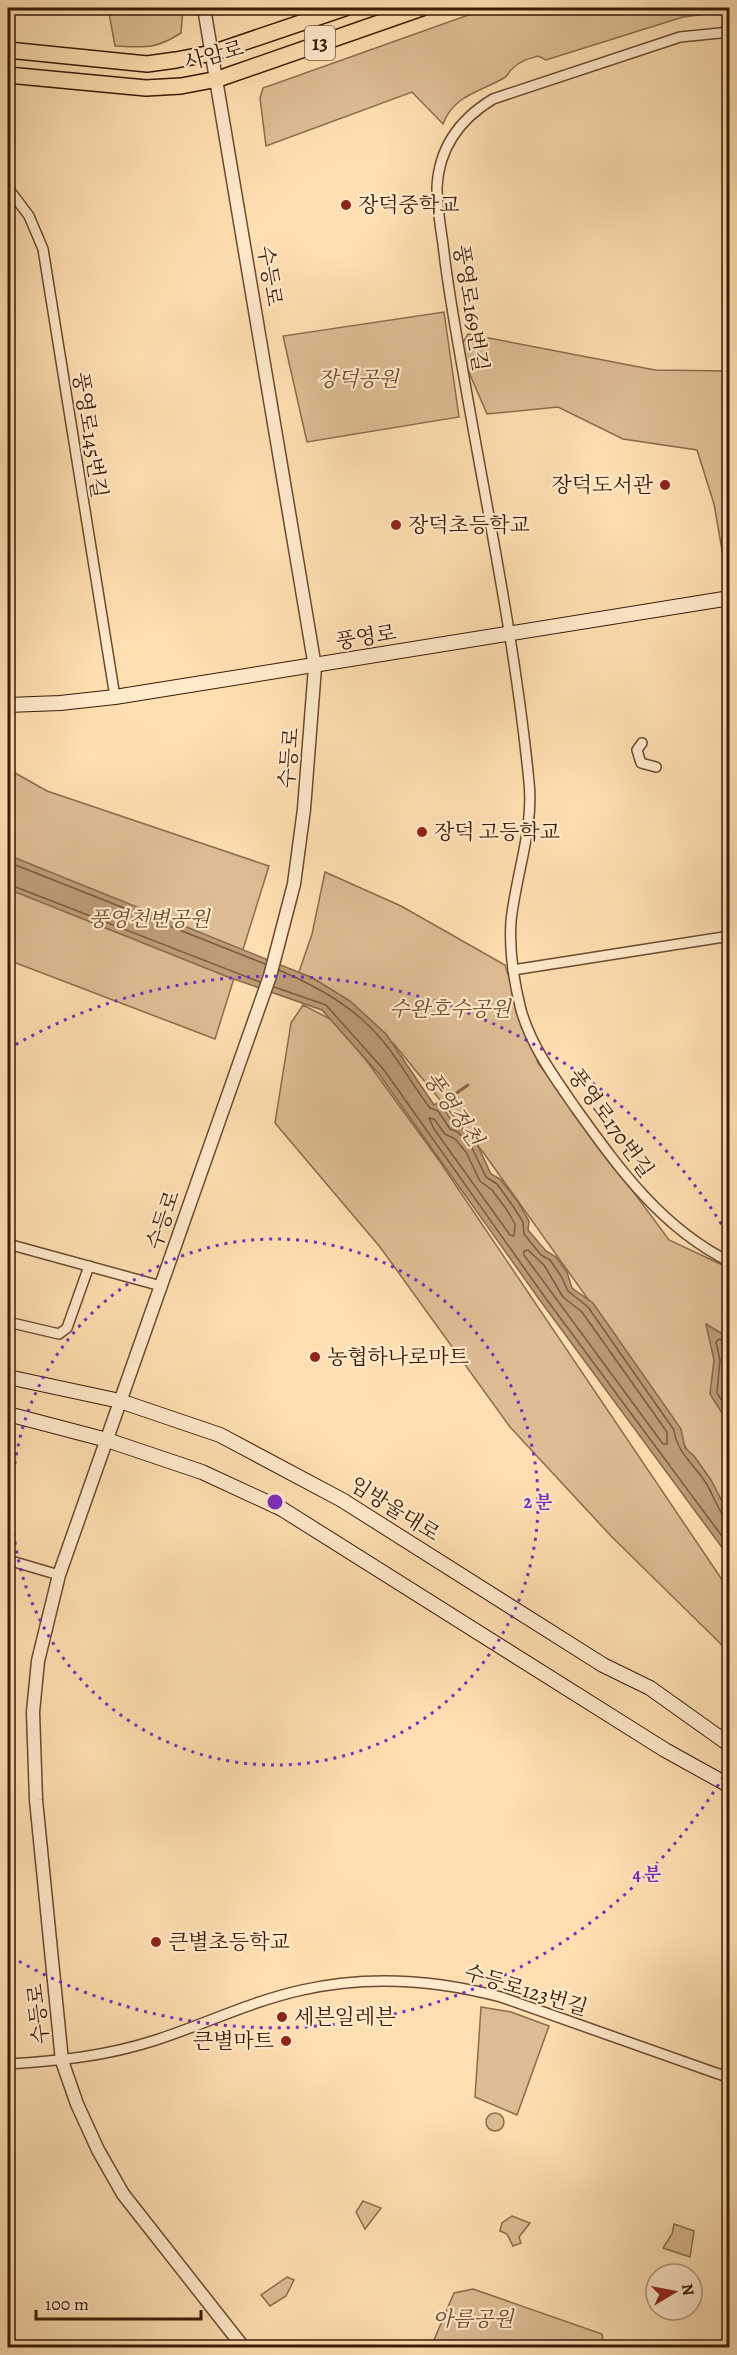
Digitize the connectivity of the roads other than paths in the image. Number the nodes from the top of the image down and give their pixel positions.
1 (204, 8) edge
2 (345, 8) edge
3 (422, 8) edge
4 (729, 32) edge
5 (8, 50) edge
6 (212, 53) junction
7 (8, 75) edge
8 (218, 79) junction
9 (8, 188) edge
10 (729, 598) edge
11 (508, 635) junction
12 (315, 667) junction
13 (115, 698) junction
14 (8, 705) edge
15 (642, 743) dead end
16 (656, 767) dead end
17 (729, 936) edge
18 (513, 970) junction
19 (8, 1244) edge
20 (729, 1262) edge
21 (89, 1266) junction
22 (161, 1286) junction
23 (8, 1322) edge
24 (8, 1377) edge
25 (120, 1401) junction
26 (8, 1414) edge
27 (107, 1440) junction
28 (8, 1487) edge
29 (8, 1499) edge
30 (8, 1560) edge
31 (59, 1575) junction
32 (729, 1745) edge
33 (729, 1786) edge
34 (62, 2061) junction
35 (8, 2064) edge
36 (729, 2078) edge
37 (244, 2348) edge

1 - 6 street, 수등로
2 - 6 main road, 사암로 / 13
3 - 8 main road, 사암로 / 13
4 - 11 street, 풍영로169번길
5 - 6 main road, 사암로 / 13
6 - 8 street, 수등로
7 - 8 main road, 사암로 / 13
8 - 12 street, 수등로
9 - 13 street, 풍영로145번길
10 - 11 main road, 풍영로
11 - 12 main road, 풍영로
11 - 18 street, 풍영로170번길
12 - 13 main road, 풍영로
12 - 22 street, 수등로
13 - 14 main road, 풍영로
15 - 16 street
17 - 18 street
18 - 20 street, 풍영로170번길
19 - 21 street
21 - 22 street
21 - 23 street
22 - 25 street, 수등로
24 - 25 main road, 임방울대로
25 - 27 street, 수등로
25 - 32 main road, 임방울대로
26 - 27 main road
27 - 31 street, 수등로
27 - 33 main road
28 - 29 street
30 - 31 street
31 - 34 street, 수등로
34 - 35 street, 수등로123번길
34 - 36 street, 수등로123번길
34 - 37 street, 수등로

